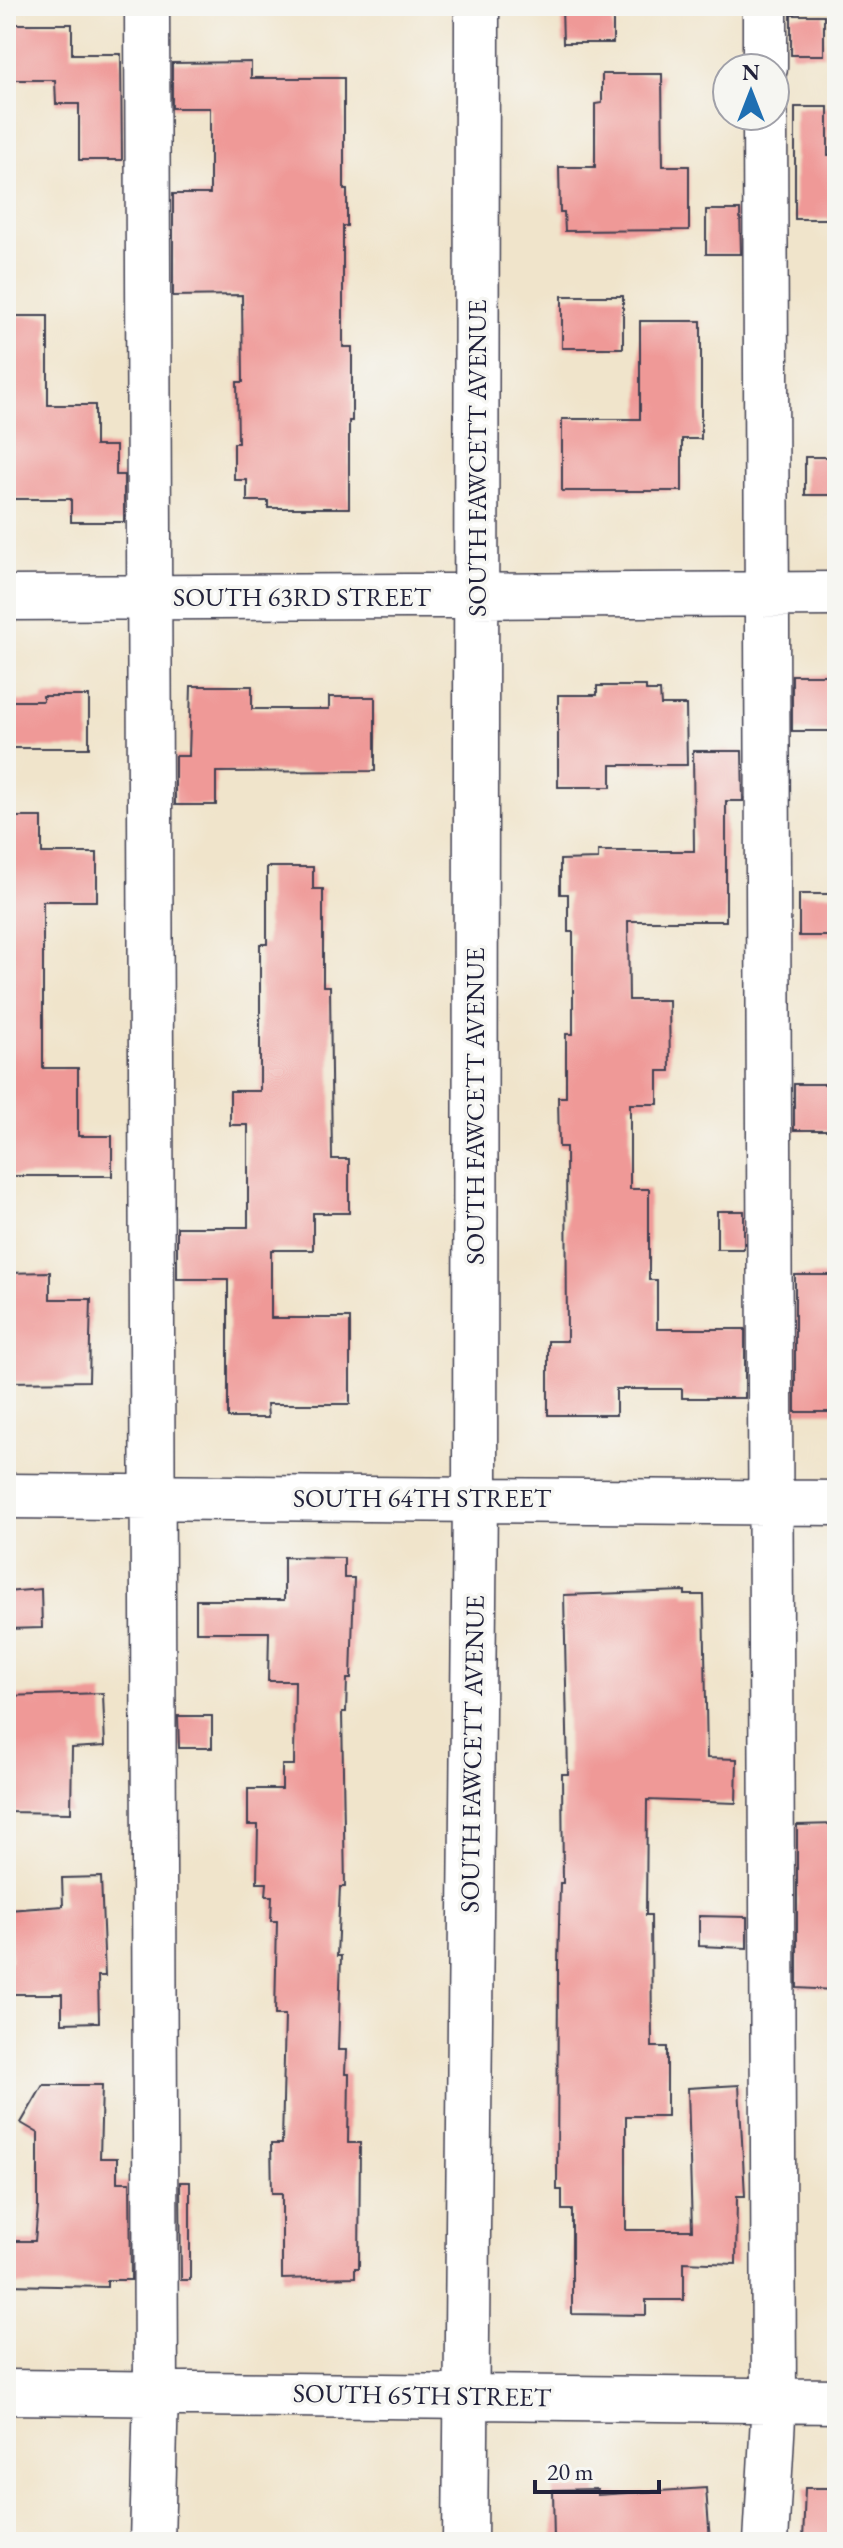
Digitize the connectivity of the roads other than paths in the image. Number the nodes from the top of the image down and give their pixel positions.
1 (147, 6) edge
2 (477, 6) edge
3 (765, 6) edge
4 (765, 52) edge
5 (765, 132) edge
6 (837, 594) edge
7 (767, 595) junction
8 (477, 596) junction
9 (149, 597) junction
10 (6, 598) edge
11 (6, 1496) edge
12 (153, 1496) junction
13 (475, 1498) junction
14 (771, 1502) junction
15 (837, 1503) edge
16 (6, 2392) edge
17 (156, 2393) junction
18 (466, 2395) junction
19 (774, 2400) junction
20 (837, 2401) edge
21 (152, 2542) edge
22 (465, 2542) edge
23 (766, 2542) edge

1 - 9 street
2 - 8 street, SOUTH FAWCETT AVENUE
3 - 4 street
5 - 7 street
6 - 7 street, SOUTH 63RD STREET
7 - 8 street, SOUTH 63RD STREET
7 - 14 street
8 - 9 street, SOUTH 63RD STREET
8 - 13 street, SOUTH FAWCETT AVENUE
9 - 10 street, SOUTH 63RD STREET
9 - 12 street
11 - 12 street, SOUTH 64TH STREET
12 - 13 street, SOUTH 64TH STREET
12 - 17 street
13 - 14 street, SOUTH 64TH STREET
13 - 18 street, SOUTH FAWCETT AVENUE
14 - 15 street, SOUTH 64TH STREET
14 - 19 street
16 - 17 street, SOUTH 65TH STREET
17 - 18 street, SOUTH 65TH STREET
17 - 21 street
18 - 19 street, SOUTH 65TH STREET
18 - 22 street, SOUTH FAWCETT AVENUE
19 - 20 street, SOUTH 65TH STREET
19 - 23 street

